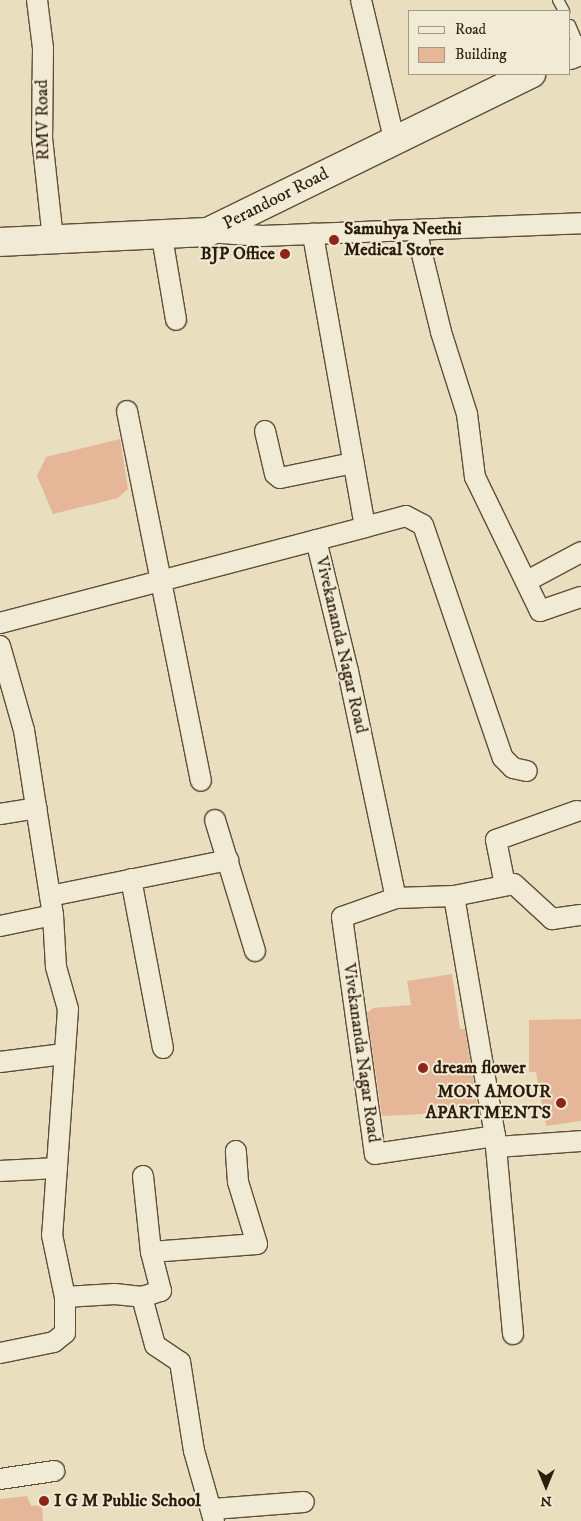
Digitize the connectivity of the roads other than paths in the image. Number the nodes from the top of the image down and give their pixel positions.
1 (37, 0) edge
2 (361, 0) edge
3 (571, 27) edge
4 (581, 50) edge
5 (528, 75) edge
6 (394, 139) junction
7 (581, 224) edge
8 (416, 230) junction
9 (208, 232) junction
10 (313, 234) junction
11 (162, 237) junction
12 (53, 239) junction
13 (0, 242) edge
14 (176, 320) dead end
15 (127, 410) dead end
16 (265, 431) dead end
17 (353, 463) junction
18 (365, 527) junction
19 (316, 540) junction
20 (581, 552) edge
21 (163, 581) junction
22 (527, 581) junction
23 (581, 597) edge
24 (0, 623) edge
25 (0, 646) edge
26 (527, 771) dead end
27 (201, 781) dead end
28 (36, 808) junction
29 (577, 811) dead end
30 (0, 814) edge
31 (215, 820) dead end
32 (228, 860) junction
33 (131, 879) junction
34 (505, 885) junction
35 (454, 896) junction
36 (396, 898) junction
37 (52, 905) junction
38 (581, 915) edge
39 (0, 926) edge
40 (256, 951) dead end
41 (163, 1048) dead end
42 (63, 1054) junction
43 (0, 1062) edge
44 (581, 1141) edge
45 (496, 1142) junction
46 (236, 1151) dead end
47 (57, 1168) junction
48 (0, 1171) edge
49 (143, 1176) dead end
50 (151, 1252) junction
51 (142, 1296) junction
52 (65, 1297) junction
53 (513, 1334) dead end
54 (0, 1353) edge
55 (54, 1471) dead end
56 (0, 1479) edge
57 (304, 1502) dead end
58 (214, 1515) edge

1 - 12 street, RMV Road
2 - 6 street
3 - 4 lane
5 - 6 main road, Perandoor Road
6 - 9 main road, Perandoor Road
7 - 8 street
8 - 10 street
8 - 22 street
9 - 10 street
9 - 11 main road, Perandoor Road
10 - 17 street
11 - 12 main road, Perandoor Road
11 - 14 street
12 - 13 main road, Perandoor Road
15 - 21 street
16 - 17 street
17 - 18 street
18 - 19 street
18 - 26 street
19 - 21 street
19 - 36 street, Vivekananda Nagar Road
20 - 22 street
21 - 24 street
21 - 27 street
22 - 23 street
25 - 28 street
28 - 30 street
28 - 37 street
29 - 34 street
31 - 32 street
32 - 33 street
32 - 40 street
33 - 37 street
33 - 41 street
34 - 35 street, Vivekananda Nagar Road
34 - 38 street
35 - 36 street, Vivekananda Nagar Road
35 - 45 street
36 - 45 street, Vivekananda Nagar Road
37 - 39 street
37 - 42 street
42 - 43 street
42 - 47 street
44 - 45 street
45 - 53 street
46 - 50 street
47 - 48 street
47 - 52 street
49 - 50 street
50 - 51 street
51 - 52 street
51 - 58 street
52 - 54 street
55 - 56 street
57 - 58 street

